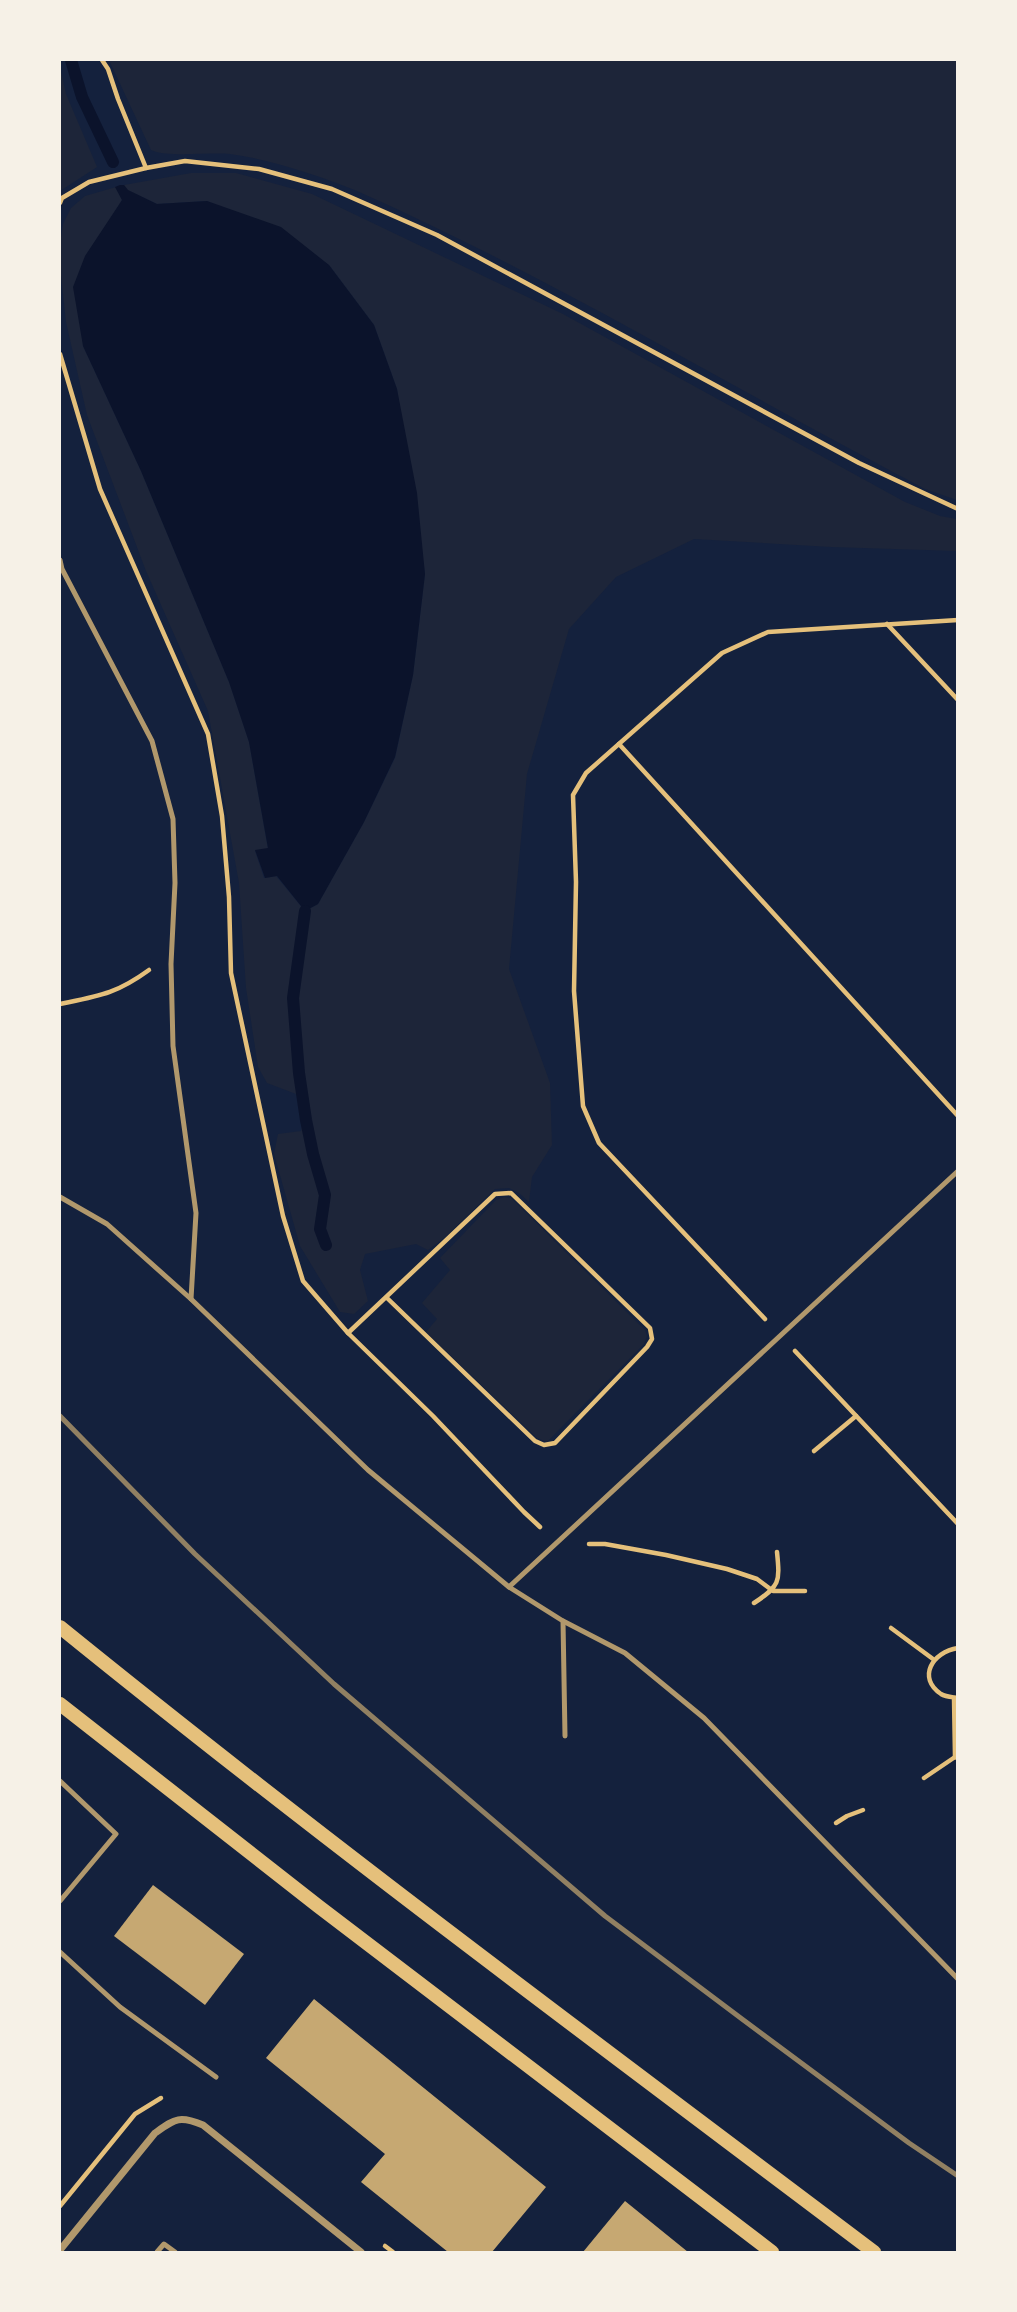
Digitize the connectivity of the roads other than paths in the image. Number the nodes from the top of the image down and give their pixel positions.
1 (60, 560) edge
2 (957, 1171) edge
3 (60, 1197) edge
4 (191, 1299) junction
5 (509, 1587) junction
6 (563, 1620) junction
7 (60, 1627) edge
8 (60, 1704) edge
9 (565, 1736) dead end
10 (60, 1781) edge
11 (60, 1901) edge
12 (60, 1952) edge
13 (957, 1979) edge
14 (216, 2077) dead end
15 (60, 2250) edge
16 (157, 2252) edge
17 (175, 2252) edge
18 (360, 2252) edge
19 (772, 2252) edge
20 (874, 2252) edge

1 - 4 lane
2 - 5 lane
3 - 4 lane
4 - 5 lane
5 - 6 lane
6 - 9 lane
6 - 13 lane
7 - 20 main road
8 - 19 main road
10 - 11 lane
12 - 14 lane
15 - 18 street
16 - 17 lane

